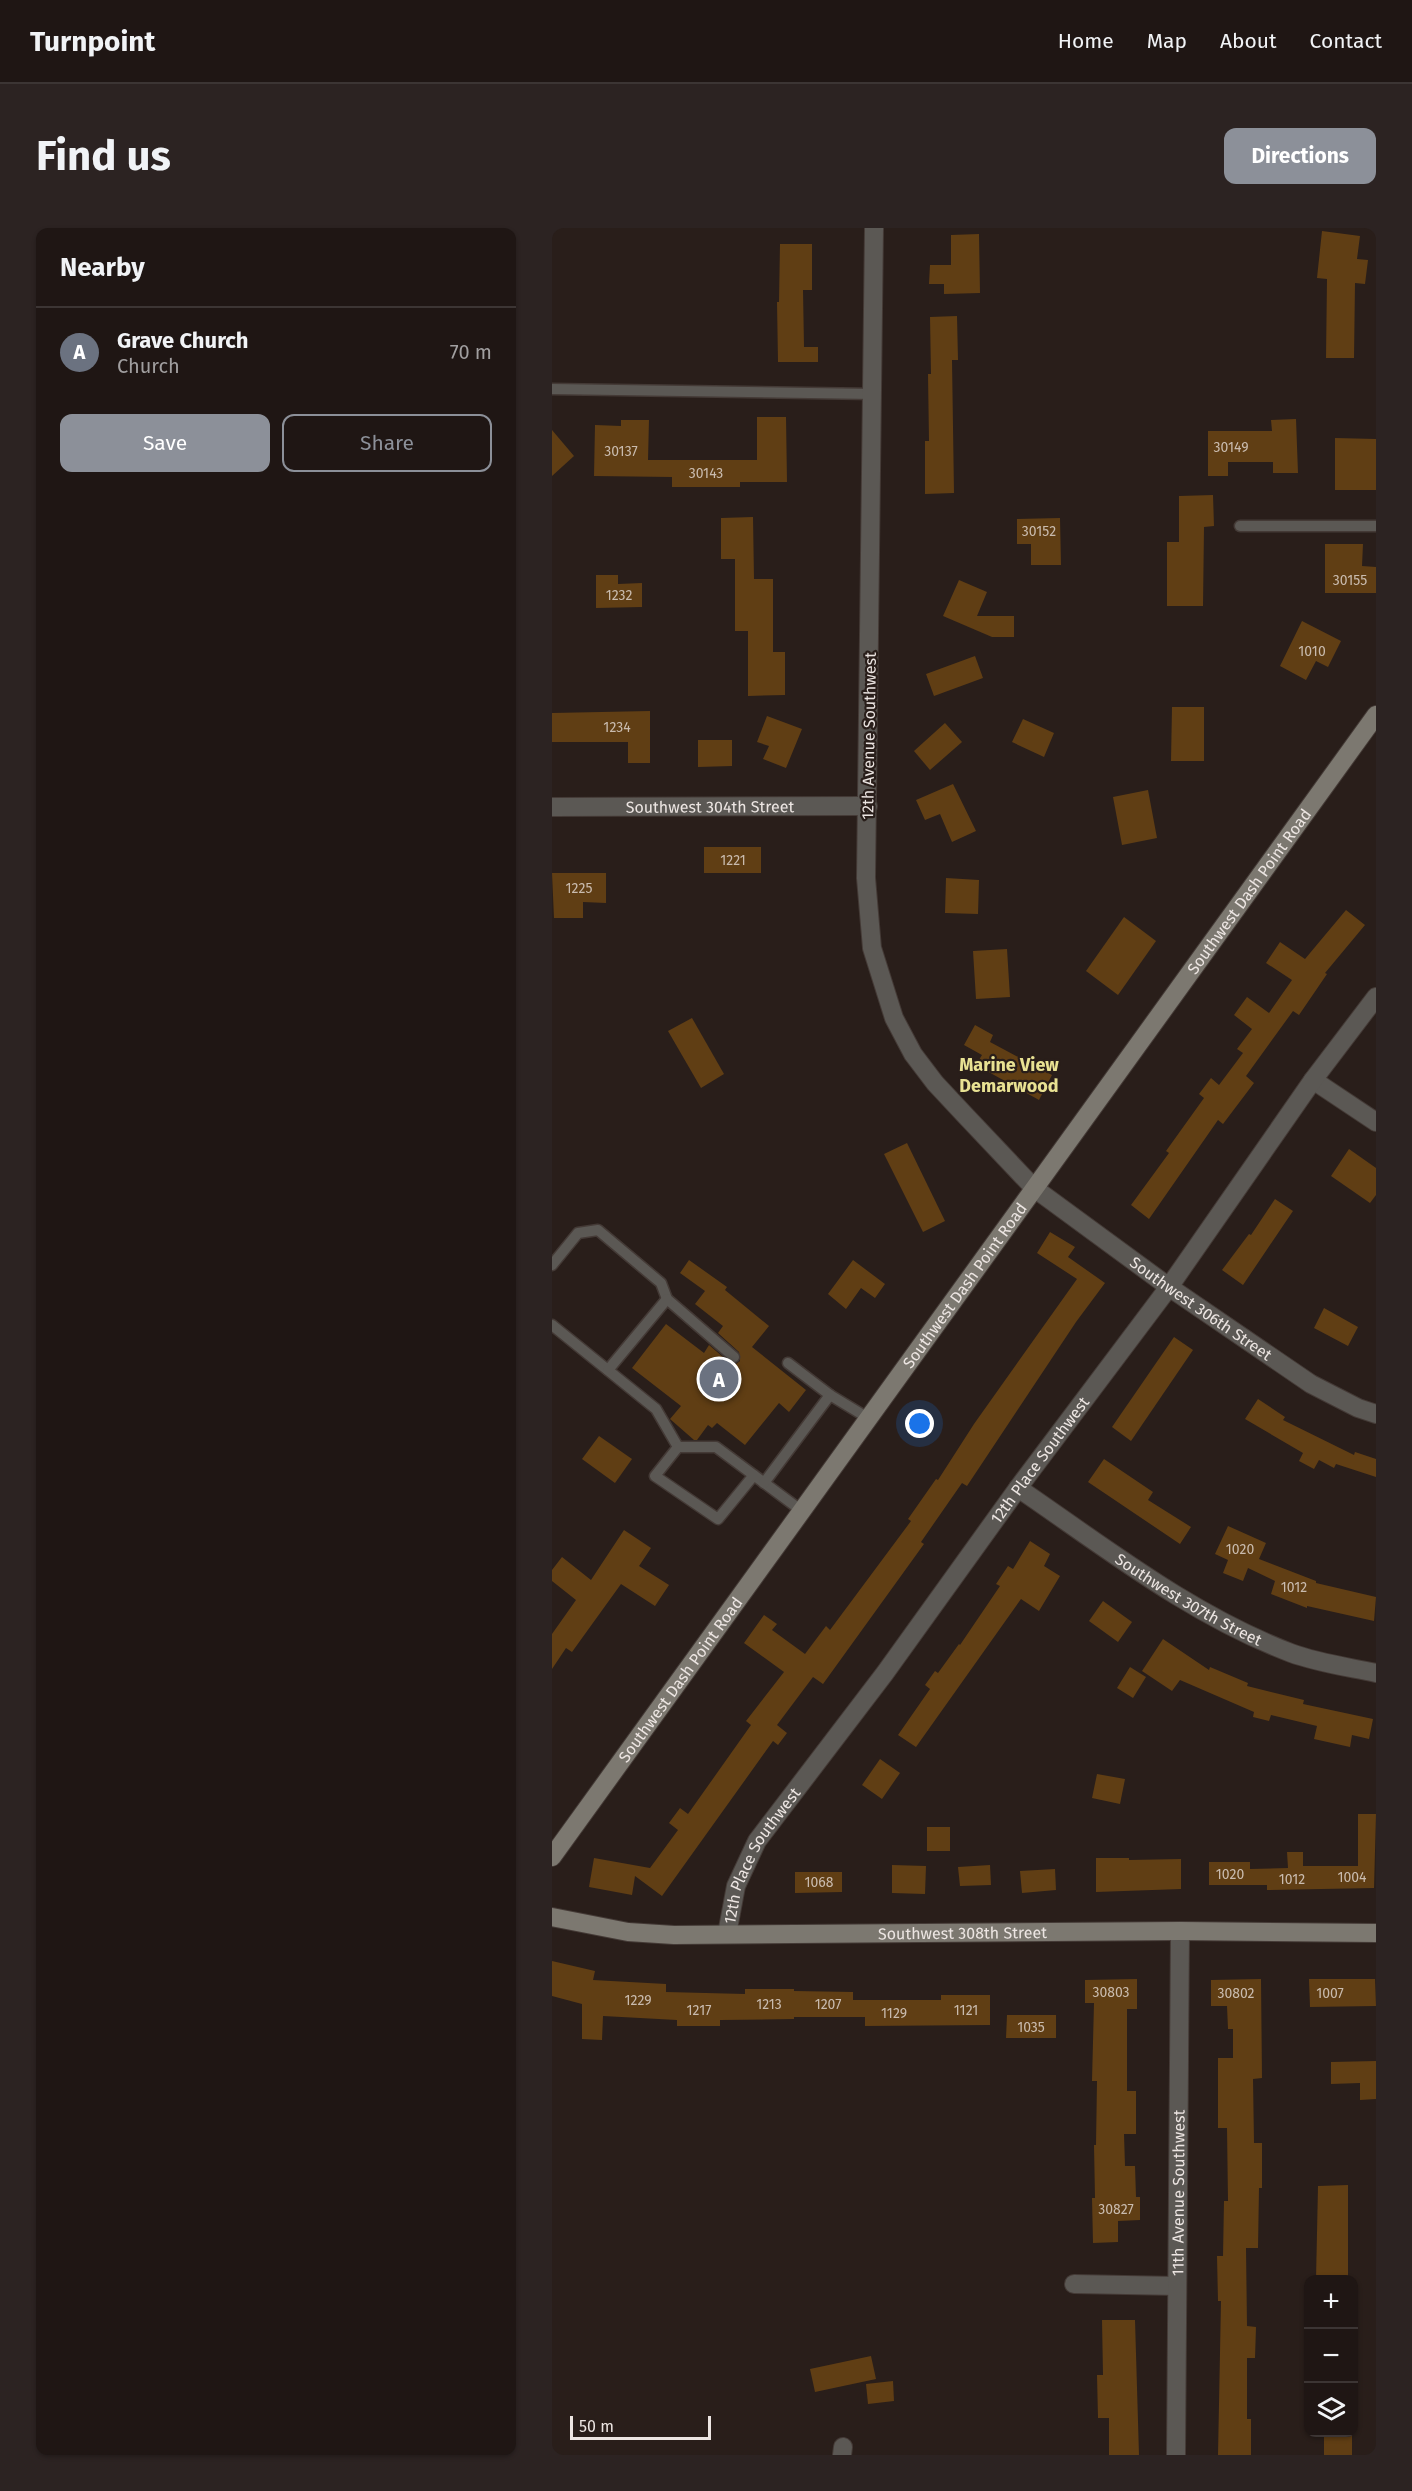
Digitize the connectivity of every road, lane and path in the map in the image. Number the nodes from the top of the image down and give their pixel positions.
1 (874, 228) edge
2 (552, 389) edge
3 (873, 394) junction
4 (1240, 526) dead end
5 (1376, 526) edge
6 (1376, 715) edge
7 (868, 806) junction
8 (552, 807) edge
9 (1376, 997) edge
10 (1313, 1080) junction
11 (1376, 1122) edge
12 (1034, 1188) junction
13 (552, 1265) edge
14 (1169, 1287) junction
15 (667, 1299) junction
16 (552, 1325) edge
17 (734, 1357) dead end
18 (788, 1363) dead end
19 (608, 1370) junction
20 (830, 1395) junction
21 (1376, 1414) edge
22 (868, 1418) junction
23 (678, 1447) junction
24 (754, 1476) junction
25 (764, 1483) junction
26 (1018, 1488) junction
27 (801, 1511) junction
28 (1376, 1673) edge
29 (552, 1857) edge
30 (552, 1917) edge
31 (1180, 1931) junction
32 (1376, 1933) edge
33 (727, 1934) junction
34 (1074, 2284) dead end
35 (1177, 2286) junction
36 (1176, 2455) edge

1 - 3 street, 12th Avenue Southwest
2 - 3 lane
3 - 7 street, 12th Avenue Southwest
4 - 5 lane
6 - 12 main road, Southwest Dash Point Road
7 - 8 street, Southwest 304th Street
7 - 12 street, 12th Avenue Southwest
9 - 10 street, 12th Place Southwest
10 - 11 street
10 - 14 street, 12th Place Southwest
12 - 14 street, Southwest 306th Street
12 - 22 main road, Southwest Dash Point Road
13 - 15 lane
14 - 21 street, Southwest 306th Street
14 - 26 street, 12th Place Southwest
15 - 17 lane
15 - 19 lane
16 - 19 lane
18 - 20 lane
19 - 23 lane
20 - 22 lane
20 - 25 lane
22 - 27 main road, Southwest Dash Point Road
23 - 24 lane
23 - 24 lane
24 - 25 lane
25 - 27 lane
26 - 28 street, Southwest 307th Street
26 - 33 street, 12th Place Southwest
27 - 29 main road, Southwest Dash Point Road
30 - 33 main road, Southwest 308th Street
31 - 32 main road, Southwest 308th Street
31 - 33 main road, Southwest 308th Street
31 - 35 street, 11th Avenue Southwest
34 - 35 street
35 - 36 street, 11th Avenue Southwest

